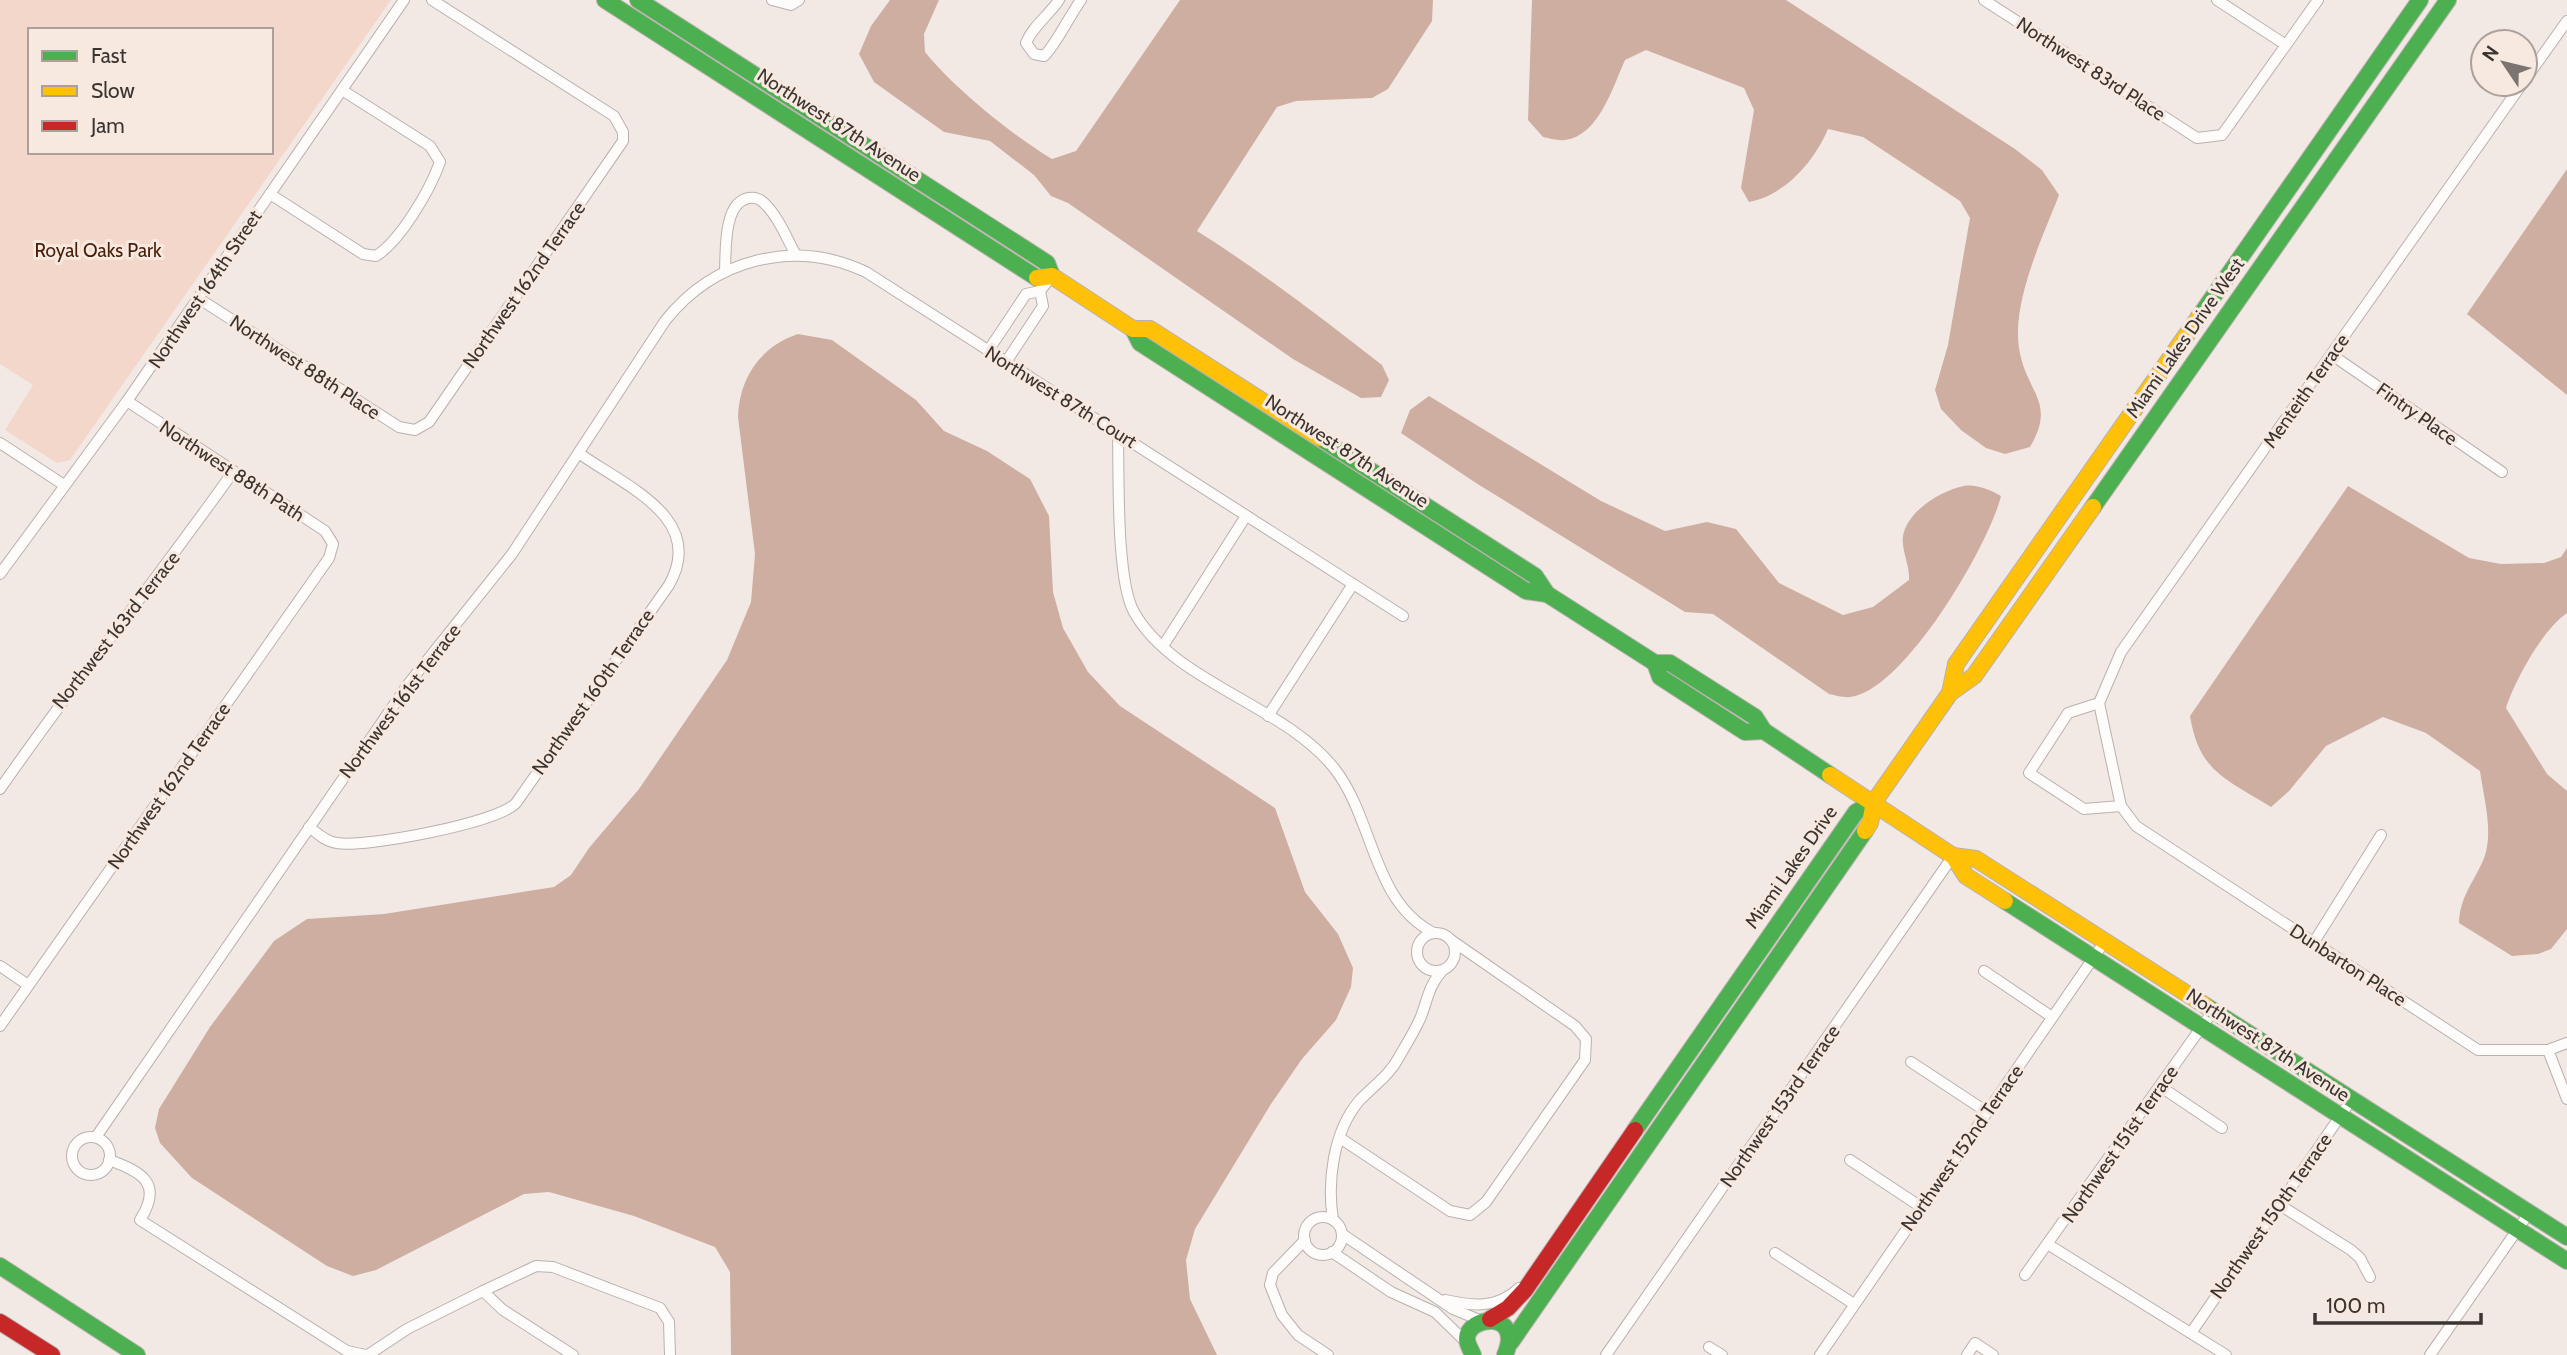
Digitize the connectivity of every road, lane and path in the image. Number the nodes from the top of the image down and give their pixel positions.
1 (404, 0) edge
2 (432, 0) edge
3 (605, 0) edge
4 (638, 0) edge
5 (772, 0) edge
6 (1059, 0) edge
7 (1081, 0) edge
8 (1984, 0) edge
9 (2217, 0) edge
10 (2318, 0) edge
11 (2420, 0) edge
12 (795, 2) edge
13 (2442, 2) edge
14 (2567, 21) edge
15 (2286, 45) junction
16 (2539, 61) edge
17 (342, 90) junction
18 (2513, 98) edge
19 (270, 194) junction
20 (796, 255) junction
21 (754, 260) joint
22 (725, 271) junction
23 (1052, 276) junction
24 (1040, 291) junction
25 (198, 298) junction
26 (1003, 327) junction
27 (1021, 339) junction
28 (988, 351) junction
29 (2332, 355) junction
30 (1006, 362) junction
31 (127, 401) junction
32 (415, 430) joint
33 (1118, 433) junction
34 (0, 443) edge
35 (580, 454) junction
36 (233, 472) junction
37 (2502, 472) dead end
38 (64, 485) junction
39 (1246, 516) junction
40 (333, 544) joint
41 (0, 574) edge
42 (1353, 584) junction
43 (1403, 616) dead end
44 (1163, 646) junction
45 (1950, 693) junction
46 (2099, 703) junction
47 (1268, 716) junction
48 (0, 789) edge
49 (1874, 802) junction
50 (2121, 806) junction
51 (309, 827) junction
52 (2381, 835) dead end
53 (1954, 856) junction
54 (1413, 921) junction
55 (1434, 933) junction
56 (1451, 940) junction
57 (2105, 941) junction
58 (2314, 943) junction
59 (1419, 944) junction
60 (2093, 957) junction
61 (1420, 962) junction
62 (1452, 963) junction
63 (0, 966) edge
64 (1487, 966) junction
65 (1442, 971) junction
66 (1984, 971) dead end
67 (29, 985) junction
68 (1427, 991) junction
69 (2213, 1011) junction
70 (2052, 1017) junction
71 (0, 1026) edge
72 (2202, 1027) junction
73 (2567, 1043) edge
74 (2548, 1050) junction
75 (1911, 1062) dead end
76 (2161, 1087) junction
77 (2351, 1099) junction
78 (2567, 1099) edge
79 (1987, 1112) junction
80 (2340, 1116) junction
81 (2222, 1128) dead end
82 (96, 1137) junction
83 (1340, 1138) junction
84 (109, 1160) junction
85 (1850, 1160) dead end
86 (1329, 1195) junction
87 (2280, 1205) junction
88 (1922, 1207) junction
89 (2529, 1213) junction
90 (1318, 1218) junction
91 (1333, 1220) junction
92 (2518, 1229) junction
93 (1342, 1234) junction
94 (2567, 1237) edge
95 (1306, 1240) junction
96 (2049, 1245) junction
97 (1315, 1252) junction
98 (1332, 1252) junction
99 (1775, 1253) dead end
100 (1291, 1257) junction
101 (2567, 1261) edge
102 (0, 1266) edge
103 (2025, 1276) dead end
104 (2370, 1277) dead end
105 (1529, 1282) junction
106 (483, 1291) junction
107 (1442, 1300) junction
108 (1854, 1304) junction
109 (1486, 1320) junction
110 (0, 1322) edge
111 (2191, 1333) junction
112 (0, 1339) edge
113 (1709, 1347) dead end
114 (1470, 1349) edge
115 (1510, 1350) edge
116 (25, 1355) edge
117 (52, 1355) edge
118 (138, 1355) edge
119 (367, 1355) edge
120 (573, 1355) edge
121 (670, 1355) edge
122 (1328, 1355) edge
123 (1606, 1355) edge
124 (1722, 1355) edge
125 (1819, 1355) edge
126 (1967, 1355) edge
127 (1993, 1355) edge
128 (2226, 1355) edge
129 (2430, 1355) edge

1 - 17 street, Northwest 164th Street
2 - 32 street, Northwest 162nd Terrace
3 - 23 main road, Northwest 87th Avenue
4 - 23 main road, Northwest 87th Avenue
5 - 12 street
6 - 7 street
8 - 15 street, Northwest 83rd Place
9 - 15 street
10 - 15 street
11 - 45 main road, Miami Lakes Drive West
13 - 45 main road, Miami Lakes Drive West
14 - 16 street, Menteith Terrace
17 - 19 street, Northwest 164th Street
17 - 19 street
18 - 29 street, Menteith Terrace
19 - 25 street, Northwest 164th Street
20 - 21 street, Northwest 87th Court
20 - 22 street
20 - 28 street, Northwest 87th Court
21 - 22 street, Northwest 161st Terrace
22 - 35 street, Northwest 161st Terrace
23 - 24 street
23 - 49 main road, Northwest 87th Avenue
24 - 26 street
24 - 27 street
25 - 31 street, Northwest 164th Street
25 - 32 street, Northwest 88th Place
26 - 27 street
26 - 28 street
27 - 30 street
28 - 30 street, Northwest 87th Court
29 - 37 street, Fintry Place
29 - 46 street, Menteith Terrace
30 - 33 street, Northwest 87th Court
31 - 36 street, Northwest 88th Path
31 - 38 street, Northwest 164th Street
33 - 39 street, Northwest 87th Court
33 - 44 street
34 - 38 street
35 - 51 street, Northwest 161st Terrace
35 - 51 street, Northwest 160th Terrace
36 - 40 street, Northwest 88th Path
36 - 48 street, Northwest 163rd Terrace
38 - 41 street, Northwest 164th Street
39 - 42 street, Northwest 87th Court
39 - 44 street
40 - 67 street, Northwest 162nd Terrace
42 - 43 street, Northwest 87th Court
42 - 47 street
44 - 47 street
45 - 49 main road, Miami Lakes Drive West
46 - 50 street
46 - 50 street
47 - 54 street
49 - 53 main road, Northwest 87th Avenue
49 - 105 main road, Miami Lakes Drive
49 - 115 main road, Miami Lakes Drive
50 - 58 street, Dunbarton Place
51 - 82 street, Northwest 161st Terrace
52 - 58 street
53 - 57 main road, Northwest 87th Avenue
53 - 60 main road, Northwest 87th Avenue
53 - 123 street, Northwest 153rd Terrace
54 - 55 street
54 - 59 street
55 - 56 street
55 - 59 street
56 - 62 street
56 - 64 street
57 - 60 street, Northwest 152nd Terrace
57 - 69 main road, Northwest 87th Avenue
58 - 74 street, Dunbarton Place
59 - 61 street
60 - 70 street, Northwest 152nd Terrace
60 - 72 main road, Northwest 87th Avenue
61 - 65 street
61 - 68 street
62 - 64 street
62 - 65 street
63 - 67 street
64 - 83 street
65 - 68 street
66 - 70 street
67 - 71 street, Northwest 162nd Terrace
68 - 83 street
69 - 72 street, Northwest 151st Terrace
69 - 77 main road, Northwest 87th Avenue
70 - 79 street, Northwest 152nd Terrace
72 - 76 street, Northwest 151st Terrace
72 - 80 main road, Northwest 87th Avenue
73 - 74 street
74 - 78 street
75 - 79 street
76 - 81 street
76 - 96 street, Northwest 151st Terrace
77 - 80 street, Northwest 150th Terrace
77 - 89 main road, Northwest 87th Avenue
79 - 88 street, Northwest 152nd Terrace
80 - 87 street, Northwest 150th Terrace
80 - 92 main road, Northwest 87th Avenue
82 - 84 street
82 - 84 street
83 - 86 street
84 - 119 street
85 - 88 street
86 - 90 street
86 - 91 street
87 - 104 street
87 - 111 street, Northwest 150th Terrace
88 - 108 street, Northwest 152nd Terrace
89 - 92 street
89 - 94 main road, Northwest 87th Avenue
90 - 91 street
90 - 95 street
91 - 93 street
92 - 101 main road, Northwest 87th Avenue
92 - 129 street
93 - 98 street
93 - 107 street
95 - 97 street
95 - 100 street
96 - 103 street, Northwest 151st Terrace
96 - 111 street
97 - 98 street
97 - 100 street
98 - 114 street
99 - 108 street
100 - 122 street
102 - 118 main road
105 - 107 street
105 - 109 main road, Miami Lakes Drive
106 - 119 street
106 - 120 street
106 - 121 street
107 - 109 street
108 - 125 street, Northwest 152nd Terrace
109 - 114 main road, Miami Lakes Drive
109 - 115 main road
110 - 117 main road
111 - 128 street
112 - 116 main road
113 - 124 street
126 - 127 street

